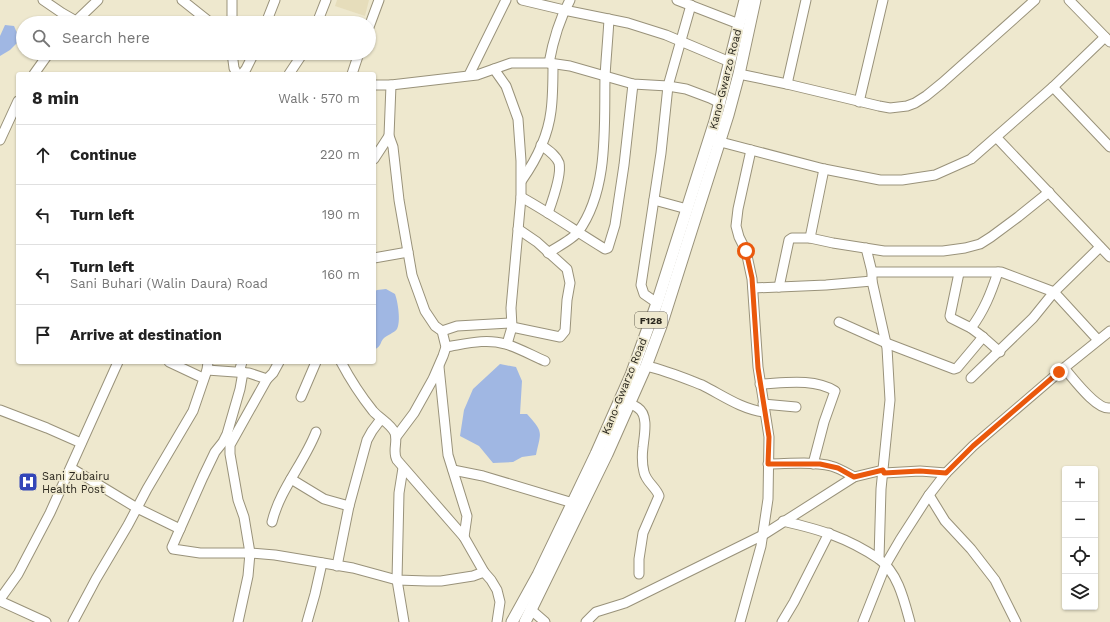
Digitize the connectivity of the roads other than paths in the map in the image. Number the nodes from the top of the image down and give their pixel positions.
1 (43, 0) edge
2 (98, 0) edge
3 (182, 0) edge
4 (231, 0) edge
5 (275, 0) edge
6 (326, 0) edge
7 (379, 0) edge
8 (506, 0) edge
9 (522, 0) edge
10 (570, 0) edge
11 (677, 0) edge
12 (745, 0) edge
13 (755, 0) edge
14 (806, 0) edge
15 (882, 0) edge
16 (1035, 0) edge
17 (1069, 0) edge
18 (691, 5) junction
19 (564, 10) junction
20 (66, 16) edge
21 (81, 16) edge
22 (202, 16) edge
23 (232, 16) edge
24 (269, 16) edge
25 (320, 16) edge
26 (373, 16) edge
27 (609, 19) junction
28 (739, 24) junction
29 (1108, 39) edge
30 (680, 42) junction
31 (44, 60) edge
32 (233, 60) edge
33 (250, 60) edge
34 (298, 60) edge
35 (357, 60) edge
36 (730, 62) junction
37 (551, 64) junction
38 (494, 69) junction
39 (35, 72) edge
40 (236, 72) edge
41 (244, 72) edge
42 (290, 72) edge
43 (353, 72) edge
44 (739, 74) junction
45 (469, 75) junction
46 (605, 77) junction
47 (633, 84) junction
48 (787, 84) junction
49 (376, 85) edge
50 (391, 85) junction
51 (668, 86) junction
52 (1054, 87) junction
53 (859, 102) junction
54 (720, 103) junction
55 (16, 105) edge
56 (389, 136) junction
57 (997, 138) junction
58 (0, 140) edge
59 (714, 141) junction
60 (541, 145) junction
61 (1110, 147) edge
62 (751, 150) junction
63 (376, 156) edge
64 (824, 169) junction
65 (522, 180) junction
66 (1049, 192) junction
67 (521, 197) junction
68 (654, 200) junction
69 (687, 209) junction
70 (548, 213) junction
71 (518, 229) junction
72 (577, 233) junction
73 (810, 238) junction
74 (1100, 247) junction
75 (866, 248) junction
76 (408, 252) junction
77 (548, 253) junction
78 (1110, 257) edge
79 (376, 258) edge
80 (998, 272) junction
81 (959, 273) junction
82 (872, 277) junction
83 (778, 287) junction
84 (753, 288) junction
85 (1054, 292) junction
86 (657, 303) junction
87 (839, 322) dead end
88 (511, 325) junction
89 (971, 328) junction
90 (442, 331) junction
91 (1110, 331) edge
92 (983, 337) junction
93 (1098, 340) junction
94 (886, 343) junction
95 (507, 344) junction
96 (446, 347) junction
97 (1000, 352) junction
98 (545, 361) dead end
99 (117, 364) edge
100 (178, 364) edge
101 (242, 364) edge
102 (279, 364) edge
103 (315, 364) edge
104 (342, 364) edge
105 (439, 366) junction
106 (646, 366) junction
107 (1064, 368) junction
108 (206, 370) edge
109 (241, 372) junction
110 (971, 378) dead end
111 (268, 379) junction
112 (760, 384) junction
113 (301, 397) dead end
114 (629, 404) junction
115 (796, 407) dead end
116 (764, 408) junction
117 (1110, 408) edge
118 (0, 410) edge
119 (381, 419) junction
120 (316, 432) dead end
121 (396, 437) junction
122 (81, 443) junction
123 (227, 443) junction
124 (768, 464) junction
125 (813, 464) junction
126 (71, 468) junction
127 (403, 468) junction
128 (453, 470) junction
129 (883, 471) junction
130 (946, 473) junction
131 (854, 477) junction
132 (291, 479) junction
133 (929, 495) junction
134 (573, 503) junction
135 (349, 506) junction
136 (137, 508) junction
137 (783, 521) junction
138 (272, 522) dead end
139 (180, 529) junction
140 (829, 533) junction
141 (763, 535) junction
142 (464, 537) junction
143 (250, 553) junction
144 (883, 561) junction
145 (322, 563) junction
146 (337, 566) junction
147 (484, 572) junction
148 (640, 574) dead end
149 (397, 580) junction
150 (0, 600) edge
151 (530, 609) junction
152 (46, 622) edge
153 (73, 622) edge
154 (238, 622) edge
155 (306, 622) edge
156 (404, 622) edge
157 (498, 622) edge
158 (512, 622) edge
159 (525, 622) edge
160 (545, 622) edge
161 (586, 622) edge
162 (740, 622) edge
163 (782, 622) edge
164 (863, 622) edge
165 (910, 622) edge
166 (1016, 622) edge

1 - 20 street
2 - 21 street
3 - 22 street
4 - 23 street
5 - 24 street
6 - 25 street
7 - 26 street
8 - 45 street
9 - 19 street
10 - 19 street
11 - 18 street
12 - 28 main road, Kano-Gwarzo Road / F128
13 - 44 main road, Kano-Gwarzo Road / F128
14 - 48 street
15 - 53 street
16 - 53 street
17 - 29 street
18 - 28 street
18 - 30 street
19 - 27 street
19 - 37 street
27 - 30 street
27 - 46 street
28 - 36 main road, Kano-Gwarzo Road / F128
29 - 52 street
30 - 36 street
30 - 51 street
31 - 39 street
32 - 40 street
33 - 41 street
34 - 42 street
35 - 43 street
36 - 54 main road, Kano-Gwarzo Road / F128
37 - 38 street
37 - 46 street
37 - 60 street
38 - 45 street
38 - 65 street
44 - 48 street
44 - 59 main road, Kano-Gwarzo Road / F128
45 - 50 street
46 - 47 street
46 - 72 street
47 - 51 street
47 - 72 street
48 - 53 street
49 - 50 street
50 - 56 street
51 - 54 street
51 - 68 street
52 - 57 street
52 - 61 street
54 - 59 main road, Kano-Gwarzo Road / F128
55 - 58 street
56 - 63 street
56 - 76 street
57 - 64 street
57 - 66 street
59 - 62 street
59 - 69 main road, Kano-Gwarzo Road / F128
59 - 106 main road, Kano-Gwarzo Road / F128
60 - 65 street
60 - 70 street
62 - 64 street
62 - 84 street
64 - 73 street
65 - 67 street
66 - 74 street
66 - 75 street
67 - 70 street
67 - 71 street
68 - 69 street
68 - 86 street
69 - 86 main road, Kano-Gwarzo Road / F128
70 - 72 street
71 - 77 street
71 - 88 street
72 - 77 street
73 - 75 street
73 - 83 street
74 - 78 street
74 - 85 street
75 - 82 street
76 - 79 street
76 - 90 street
77 - 88 street
80 - 81 street
80 - 85 street
80 - 89 street
81 - 82 street
81 - 89 street
82 - 83 street
82 - 94 street
83 - 84 street
84 - 112 street
85 - 93 street
85 - 97 street
86 - 134 main road, Kano-Gwarzo Road / F128
87 - 94 street
88 - 90 street
88 - 95 street
89 - 92 street
90 - 96 street
91 - 93 street
92 - 94 street
92 - 97 street
93 - 107 street
94 - 129 street
95 - 96 street
95 - 98 street
96 - 105 street
97 - 110 street
99 - 122 street
100 - 108 street
101 - 109 street
102 - 111 street
103 - 113 street
104 - 119 street
105 - 121 street
105 - 128 street
106 - 114 main road, Kano-Gwarzo Road / F128
106 - 116 street
107 - 117 street
107 - 130 street
108 - 109 street
108 - 136 street
109 - 111 street
109 - 123 street
111 - 123 street
112 - 116 street
112 - 125 street
114 - 148 street
114 - 151 main road, Kano-Gwarzo Road / F128
115 - 116 street
116 - 124 street
118 - 122 street
119 - 121 street
119 - 135 street
120 - 132 street
121 - 127 street
122 - 126 street
123 - 139 street
123 - 143 street
124 - 125 street
124 - 141 street
125 - 131 street
126 - 136 street
126 - 150 street
127 - 142 street
127 - 149 street
128 - 134 street
128 - 142 street
129 - 130 street
129 - 131 street
129 - 144 street
130 - 133 street
131 - 137 street
132 - 135 street
132 - 138 street
133 - 144 street
133 - 166 street
134 - 158 main road, Kano-Gwarzo Road / F128
135 - 146 street
136 - 139 street
136 - 153 street
137 - 140 street
137 - 141 street
139 - 143 street
140 - 144 street
140 - 163 street
141 - 161 street
141 - 162 street
142 - 147 street
143 - 145 street
143 - 154 street
144 - 164 street
144 - 165 street
145 - 146 street
145 - 155 street
146 - 149 street
147 - 149 street
147 - 157 street
149 - 156 street
150 - 152 street
151 - 159 main road, Kano-Gwarzo Road / F128
151 - 160 street

